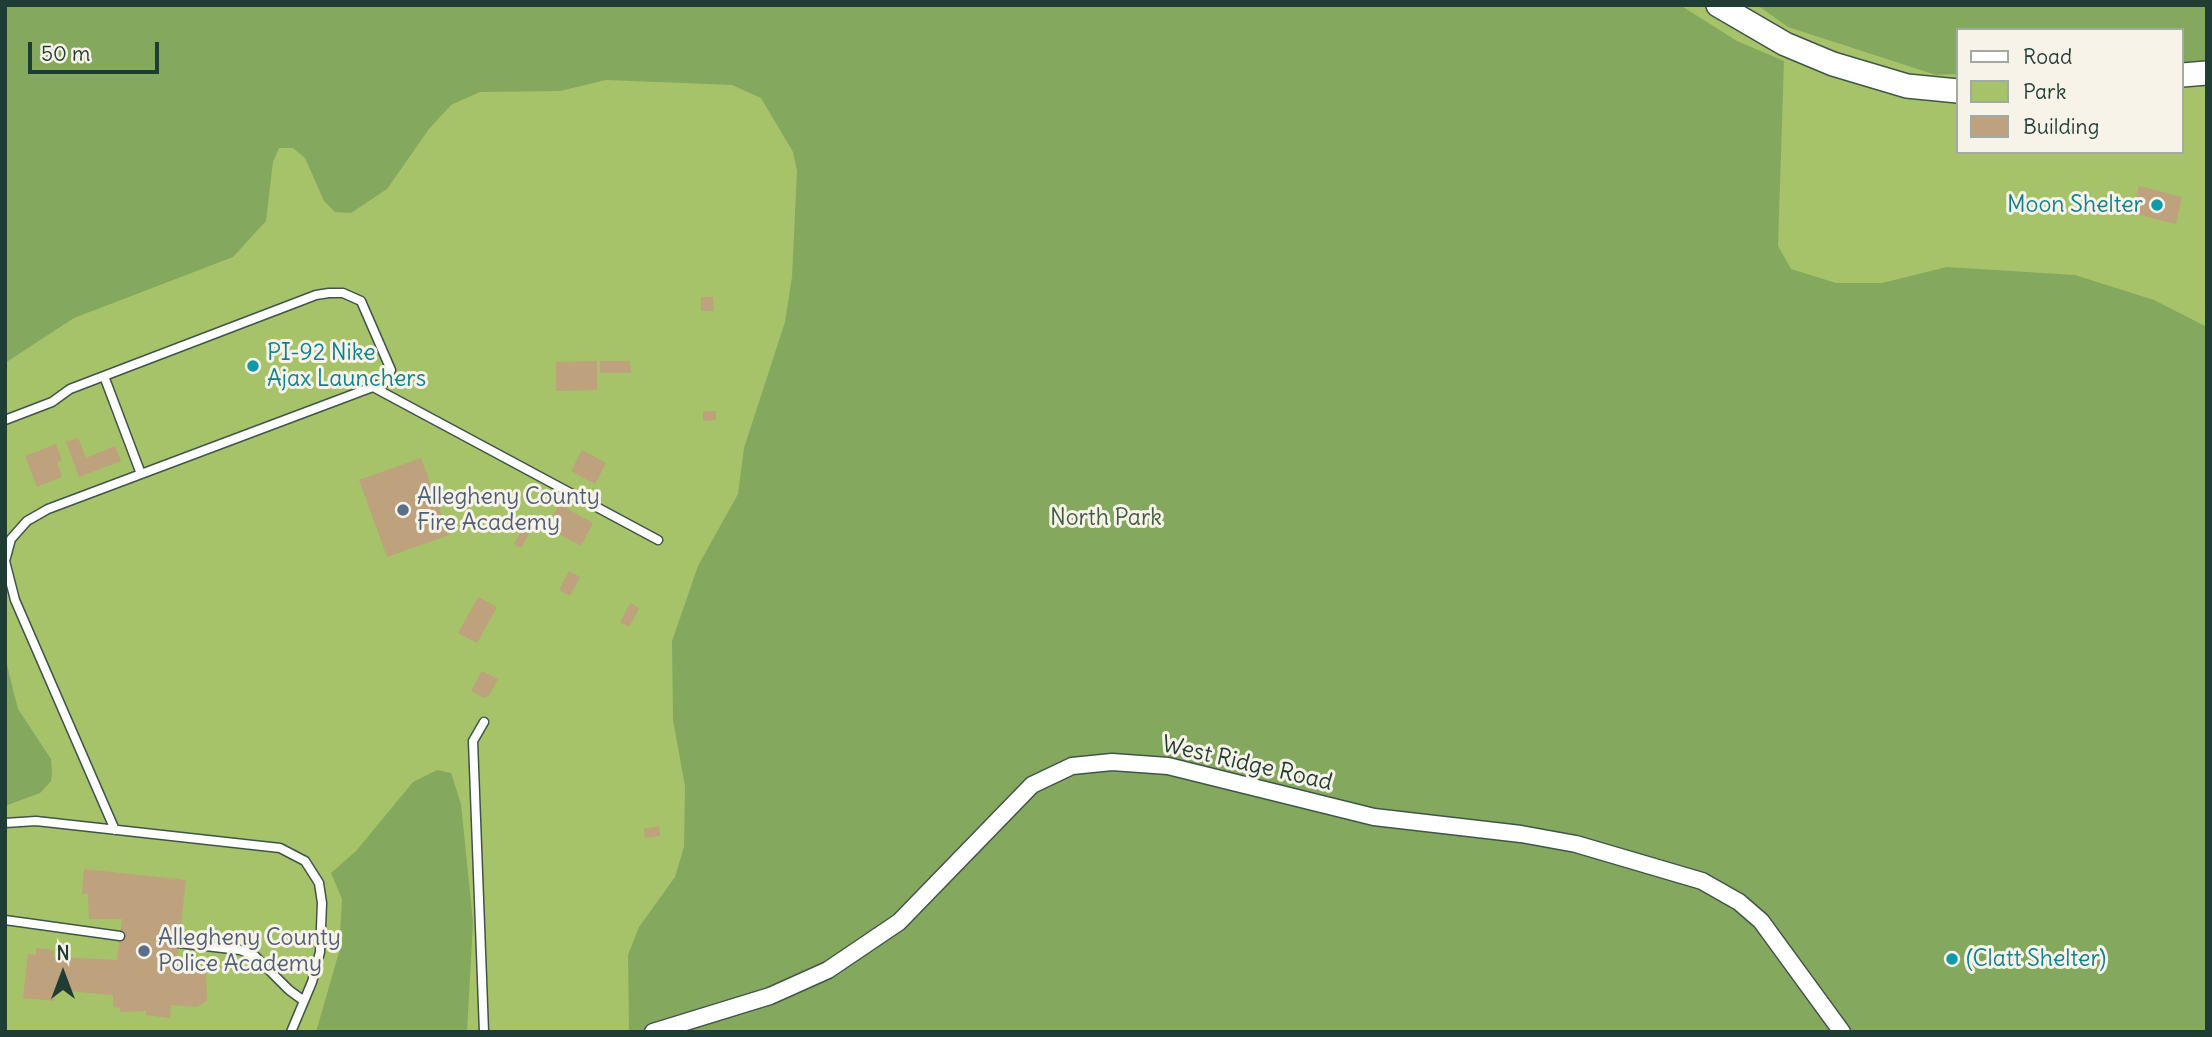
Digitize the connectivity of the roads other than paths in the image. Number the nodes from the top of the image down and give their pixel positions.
1 (1718, 5) edge
2 (2207, 74) edge
3 (2184, 75) edge
4 (1956, 92) edge
5 (104, 376) junction
6 (373, 387) junction
7 (5, 420) edge
8 (141, 474) junction
9 (659, 540) dead end
10 (484, 722) dead end
11 (5, 823) edge
12 (115, 830) junction
13 (5, 919) edge
14 (120, 936) dead end
15 (179, 943) dead end
16 (304, 1001) junction
17 (291, 1032) edge
18 (484, 1032) edge
19 (653, 1032) edge
20 (1842, 1032) edge

1 - 4 street
2 - 3 street
5 - 6 lane
5 - 7 lane
5 - 8 lane
6 - 8 lane
6 - 9 lane
8 - 12 lane
10 - 18 lane
11 - 12 lane
12 - 16 lane
13 - 14 lane
15 - 16 lane
16 - 17 lane
19 - 20 street, West Ridge Road

